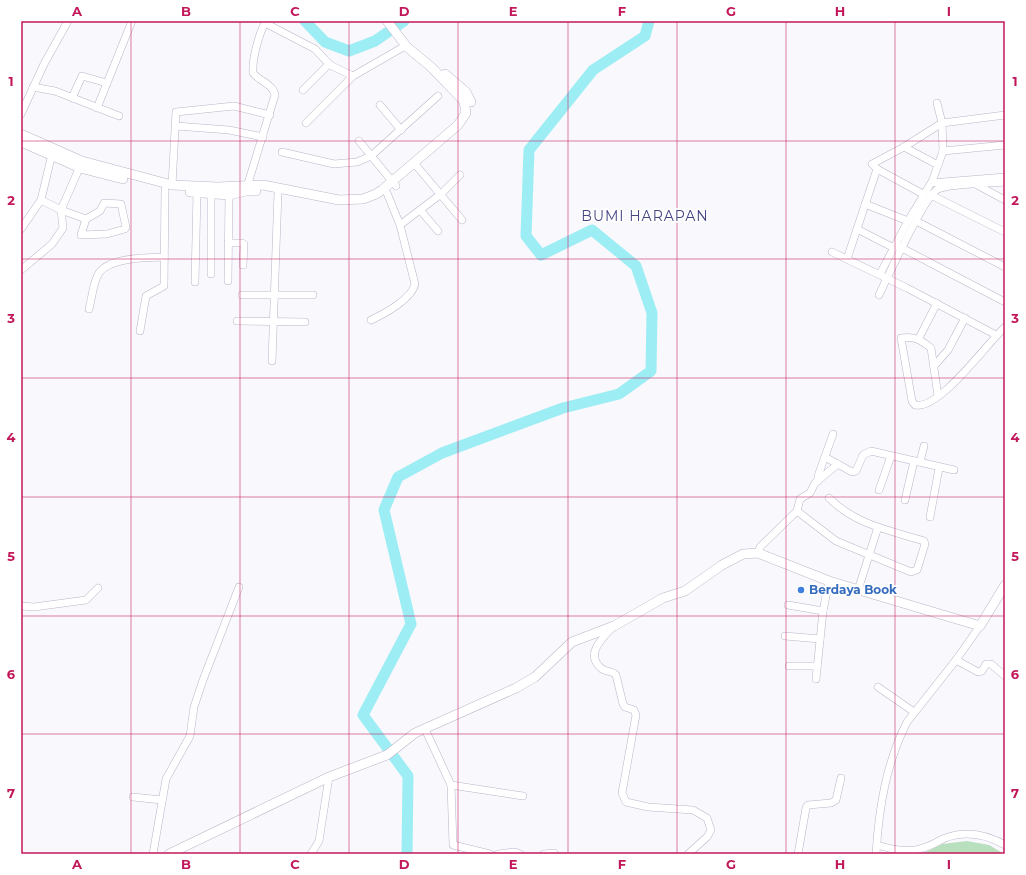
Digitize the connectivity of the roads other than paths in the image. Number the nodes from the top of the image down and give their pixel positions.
1 (68, 21) edge
2 (132, 21) edge
3 (387, 21) edge
4 (265, 22) edge
5 (405, 46) junction
6 (329, 64) junction
7 (352, 76) junction
8 (108, 83) junction
9 (33, 87) junction
10 (303, 90) dead end
11 (438, 96) dead end
12 (72, 98) junction
13 (937, 103) dead end
14 (380, 105) dead end
15 (97, 108) junction
16 (21, 114) edge
17 (270, 115) junction
18 (1005, 115) edge
19 (119, 116) dead end
20 (306, 123) dead end
21 (942, 123) junction
22 (176, 126) junction
23 (401, 130) junction
24 (21, 134) edge
25 (263, 137) junction
26 (359, 141) dead end
27 (21, 142) edge
28 (1005, 145) edge
29 (904, 147) junction
30 (943, 151) junction
31 (282, 152) dead end
32 (52, 154) junction
33 (371, 156) junction
34 (81, 165) junction
35 (938, 165) junction
36 (416, 166) junction
37 (877, 169) junction
38 (460, 175) dead end
39 (1005, 177) edge
40 (932, 182) junction
41 (1005, 182) edge
42 (395, 183) junction
43 (977, 184) junction
44 (168, 187) junction
45 (247, 188) junction
46 (278, 192) junction
47 (197, 193) junction
48 (387, 193) junction
49 (211, 194) junction
50 (441, 194) junction
51 (923, 194) junction
52 (931, 194) junction
53 (229, 195) junction
54 (41, 200) junction
55 (1005, 200) edge
56 (338, 203) junction
57 (865, 204) junction
58 (61, 210) junction
59 (421, 210) junction
60 (86, 219) junction
61 (462, 220) dead end
62 (908, 221) junction
63 (916, 221) junction
64 (400, 225) junction
65 (21, 228) edge
66 (857, 229) junction
67 (438, 231) dead end
68 (1005, 232) edge
69 (228, 243) junction
70 (897, 248) junction
71 (832, 252) dead end
72 (164, 257) junction
73 (847, 259) junction
74 (244, 265) dead end
75 (1005, 267) edge
76 (21, 270) edge
77 (211, 274) dead end
78 (884, 276) junction
79 (228, 281) dead end
80 (195, 282) dead end
81 (242, 295) dead end
82 (274, 295) junction
83 (313, 295) dead end
84 (879, 295) dead end
85 (1005, 302) edge
86 (937, 303) junction
87 (89, 309) dead end
88 (965, 318) junction
89 (371, 320) dead end
90 (237, 321) dead end
91 (272, 322) junction
92 (305, 322) dead end
93 (1005, 327) edge
94 (140, 330) dead end
95 (996, 335) junction
96 (919, 338) junction
97 (272, 361) dead end
98 (934, 366) junction
99 (938, 396) junction
100 (833, 434) dead end
101 (924, 446) dead end
102 (891, 456) junction
103 (825, 457) junction
104 (917, 462) junction
105 (838, 464) junction
106 (939, 468) junction
107 (954, 470) dead end
108 (818, 481) junction
109 (879, 490) dead end
110 (829, 498) dead end
111 (905, 500) dead end
112 (797, 510) junction
113 (930, 517) dead end
114 (878, 527) junction
115 (758, 553) junction
116 (870, 554) junction
117 (829, 581) junction
118 (1005, 585) edge
119 (239, 587) dead end
120 (98, 588) dead end
121 (858, 590) junction
122 (788, 605) dead end
123 (21, 606) edge
124 (823, 610) junction
125 (614, 626) junction
126 (980, 626) junction
127 (785, 636) dead end
128 (820, 639) junction
129 (956, 660) junction
130 (789, 666) dead end
131 (818, 666) junction
132 (1005, 676) edge
133 (816, 679) dead end
134 (878, 686) dead end
135 (914, 712) junction
136 (425, 729) junction
137 (329, 777) junction
138 (840, 778) dead end
139 (451, 785) junction
140 (523, 796) dead end
141 (133, 797) dead end
142 (162, 800) junction
143 (877, 845) junction
144 (1005, 845) edge
145 (554, 853) edge
146 (153, 854) edge
147 (169, 854) edge
148 (311, 854) edge
149 (490, 854) edge
150 (498, 854) edge
151 (520, 854) edge
152 (544, 854) edge
153 (687, 854) edge
154 (798, 854) edge
155 (876, 854) edge

1 - 9 street
2 - 8 street
3 - 5 street
4 - 6 street
4 - 17 street
5 - 7 street
5 - 36 street
6 - 7 street
6 - 10 street
7 - 20 street
8 - 12 street
8 - 15 street
9 - 12 street
9 - 16 street
11 - 23 street
12 - 15 street
13 - 21 street
14 - 23 street
15 - 19 street
17 - 22 street
17 - 25 street
18 - 21 street
21 - 29 street
21 - 30 street
22 - 25 street
22 - 44 street
23 - 33 street
24 - 34 street
25 - 45 street
26 - 33 street
27 - 32 street
28 - 30 street
29 - 35 street
29 - 37 street
30 - 35 street
31 - 33 street
32 - 34 street
32 - 54 street
33 - 42 street
34 - 44 street
34 - 58 street
35 - 40 street
36 - 42 street
36 - 50 street
37 - 51 street
37 - 57 street
38 - 50 street
39 - 40 street
40 - 51 street
41 - 43 street
42 - 48 street
42 - 56 street
43 - 52 street
43 - 55 street
44 - 45 street
44 - 47 street
44 - 72 street
45 - 46 street
45 - 53 street
45 - 56 street
46 - 56 street
46 - 82 street
47 - 49 street
47 - 80 street
48 - 56 street
48 - 64 street
49 - 53 street
49 - 77 street
50 - 59 street
50 - 61 street
51 - 62 street
52 - 63 street
52 - 68 street
53 - 69 street
54 - 58 street
54 - 65 street
57 - 62 street
57 - 66 street
58 - 60 street
58 - 76 street
59 - 64 street
59 - 67 street
60 - 60 street
62 - 70 street
63 - 70 street
63 - 75 street
64 - 89 street
66 - 70 street
66 - 73 street
69 - 74 street
69 - 79 street
70 - 78 street
70 - 85 street
71 - 73 street
72 - 87 street
72 - 94 street
73 - 78 street
78 - 84 street
78 - 86 street
81 - 82 street
82 - 83 street
82 - 91 street
86 - 88 street
86 - 96 street
88 - 95 street
88 - 98 street
90 - 91 street
91 - 92 street
91 - 97 street
93 - 95 street
95 - 99 street
96 - 98 street
96 - 99 street
98 - 99 street
100 - 103 street
101 - 104 street
102 - 104 street
102 - 105 street
102 - 109 street
103 - 105 street
103 - 108 street
104 - 106 street
104 - 111 street
105 - 108 street
106 - 107 street
106 - 113 street
108 - 112 street
110 - 114 street
112 - 115 street
112 - 116 street
114 - 116 street
114 - 116 street
115 - 117 street
115 - 125 street
116 - 121 street
117 - 121 street
117 - 124 street
118 - 126 street
119 - 142 street
120 - 123 street
121 - 126 street
122 - 124 street
124 - 128 street
125 - 136 street
125 - 153 street
126 - 129 street
127 - 128 street
128 - 131 street
129 - 132 street
129 - 135 street
130 - 131 street
131 - 133 street
134 - 135 street
135 - 143 street
136 - 137 street
136 - 139 street
137 - 147 street
137 - 148 street
138 - 154 street
139 - 140 street
139 - 149 street
141 - 142 street
142 - 146 street
143 - 144 street
143 - 155 street
145 - 152 street
150 - 151 street

